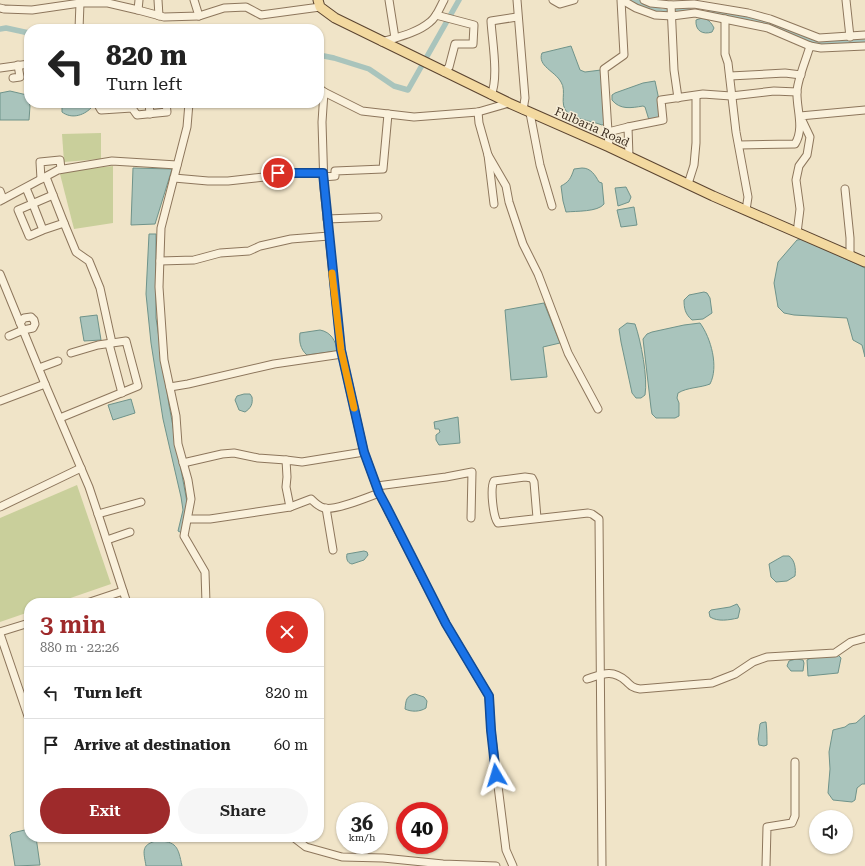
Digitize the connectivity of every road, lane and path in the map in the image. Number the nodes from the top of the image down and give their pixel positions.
1 (140, 0) edge
2 (158, 0) edge
3 (194, 0) edge
4 (389, 0) edge
5 (444, 0) edge
6 (517, 0) edge
7 (553, 0) edge
8 (574, 0) edge
9 (621, 0) edge
10 (644, 0) edge
11 (846, 0) edge
12 (113, 2) edge
13 (685, 2) edge
14 (59, 3) edge
15 (80, 3) junction
16 (319, 3) edge
17 (246, 4) edge
18 (671, 5) junction
19 (0, 8) edge
20 (138, 10) junction
21 (436, 15) junction
22 (159, 16) junction
23 (199, 16) junction
24 (672, 16) junction
25 (518, 18) junction
26 (725, 19) junction
27 (79, 24) edge
28 (865, 35) edge
29 (850, 37) junction
30 (395, 38) junction
31 (382, 42) junction
32 (810, 46) junction
33 (865, 46) edge
34 (24, 64) edge
35 (18, 65) junction
36 (0, 68) edge
37 (444, 72) junction
38 (801, 75) junction
39 (730, 76) junction
40 (13, 78) dead end
41 (324, 91) edge
42 (797, 92) junction
43 (491, 95) junction
44 (696, 96) junction
45 (731, 96) junction
46 (678, 98) junction
47 (508, 103) junction
48 (133, 108) edge
49 (149, 108) edge
50 (167, 108) edge
51 (189, 108) edge
52 (322, 108) edge
53 (865, 110) edge
54 (527, 111) junction
55 (478, 112) junction
56 (150, 114) junction
57 (388, 114) junction
58 (800, 116) junction
59 (628, 127) junction
60 (608, 132) junction
61 (738, 145) junction
62 (609, 147) junction
63 (488, 155) junction
64 (629, 157) junction
65 (177, 165) junction
66 (61, 169) junction
67 (323, 175) junction
68 (44, 178) junction
69 (174, 178) junction
70 (688, 184) junction
71 (26, 188) junction
72 (845, 189) dead end
73 (0, 191) edge
74 (53, 195) junction
75 (2, 200) edge
76 (32, 203) junction
77 (494, 204) dead end
78 (552, 206) dead end
79 (746, 210) junction
80 (378, 217) dead end
81 (328, 219) junction
82 (64, 223) junction
83 (43, 230) junction
84 (797, 233) junction
85 (329, 236) junction
86 (850, 256) junction
87 (160, 261) junction
88 (865, 262) edge
89 (0, 274) edge
90 (21, 327) junction
91 (9, 336) dead end
92 (111, 343) junction
93 (71, 354) dead end
94 (342, 354) junction
95 (58, 361) dead end
96 (39, 368) junction
97 (45, 384) junction
98 (170, 387) junction
99 (122, 393) junction
100 (0, 401) edge
101 (598, 409) dead end
102 (60, 418) junction
103 (364, 452) junction
104 (286, 460) junction
105 (183, 463) junction
106 (80, 468) junction
107 (378, 490) junction
108 (141, 502) dead end
109 (0, 506) edge
110 (290, 506) junction
111 (326, 508) junction
112 (98, 514) junction
113 (471, 518) dead end
114 (537, 518) junction
115 (188, 519) junction
116 (130, 532) dead end
117 (107, 540) junction
118 (333, 550) dead end
119 (123, 591) junction
120 (102, 598) edge
121 (125, 598) edge
122 (206, 598) edge
123 (24, 625) edge
124 (0, 633) edge
125 (865, 638) edge
126 (601, 675) junction
127 (587, 679) dead end
128 (24, 704) edge
129 (795, 762) dead end
130 (300, 842) edge
131 (496, 866) edge
132 (513, 866) edge
133 (602, 866) edge
134 (766, 866) edge

1 - 20 street
2 - 22 street
3 - 23 street
4 - 30 street
5 - 21 street
6 - 25 street
7 - 8 street
9 - 24 street
9 - 60 street
10 - 18 street
11 - 29 street
12 - 15 street
12 - 20 street
13 - 18 street
13 - 29 street
14 - 15 street
14 - 19 street
15 - 27 street
16 - 17 street
16 - 31 main road, Fulbaria Road
17 - 23 street
18 - 24 street
20 - 22 street
21 - 30 street
21 - 37 street
22 - 23 street
24 - 26 street
24 - 46 street
25 - 43 street
25 - 54 street
26 - 32 street
26 - 39 street
28 - 29 street
30 - 31 street
31 - 37 main road, Fulbaria Road
32 - 33 street
32 - 38 street
34 - 35 street
35 - 36 street
35 - 40 street
37 - 43 main road, Fulbaria Road
38 - 39 street
38 - 42 street
39 - 45 street
41 - 57 street
42 - 45 street
42 - 58 street
43 - 47 main road, Fulbaria Road
44 - 45 street
44 - 46 street
44 - 70 street
45 - 61 street
46 - 59 street
47 - 54 main road, Fulbaria Road
47 - 55 street
48 - 56 street
49 - 56 street
50 - 56 street
51 - 65 street
52 - 67 street
53 - 58 street
54 - 62 main road, Fulbaria Road
54 - 78 street
55 - 57 street
55 - 63 street
57 - 67 street
58 - 61 street
58 - 84 street
59 - 60 street
59 - 64 street
60 - 62 street
61 - 79 street
62 - 64 main road, Fulbaria Road
63 - 77 street
63 - 101 street
64 - 70 main road, Fulbaria Road
65 - 66 street
65 - 69 street
66 - 68 street
66 - 68 street
67 - 69 street
67 - 81 street
68 - 71 street
68 - 74 street
69 - 87 street
70 - 79 main road, Fulbaria Road
71 - 75 street
71 - 76 street
72 - 86 street
73 - 75 street
74 - 76 street
74 - 82 street
76 - 83 street
76 - 83 street
79 - 84 main road, Fulbaria Road
80 - 81 street
81 - 85 street
82 - 83 street
82 - 92 street
84 - 86 main road, Fulbaria Road
85 - 87 street
85 - 94 street
86 - 88 main road, Fulbaria Road
87 - 98 street
89 - 90 street
90 - 91 street
90 - 96 street
92 - 93 street
92 - 99 street
92 - 99 street
94 - 98 street
94 - 103 street
95 - 96 street
96 - 97 street
97 - 100 street
97 - 102 street
98 - 105 street
99 - 102 street
102 - 106 street
103 - 104 street
103 - 107 street
104 - 105 street
104 - 110 street
105 - 115 street
106 - 109 street
106 - 112 street
107 - 111 street
107 - 113 street
107 - 132 street
108 - 112 street
110 - 111 street
110 - 115 street
111 - 118 street
112 - 117 street
114 - 114 street
114 - 126 street
115 - 122 street
116 - 117 street
117 - 119 street
119 - 120 street
119 - 121 street
123 - 124 street
124 - 128 street
125 - 126 street
126 - 127 street
126 - 133 street
129 - 134 street
130 - 131 street

